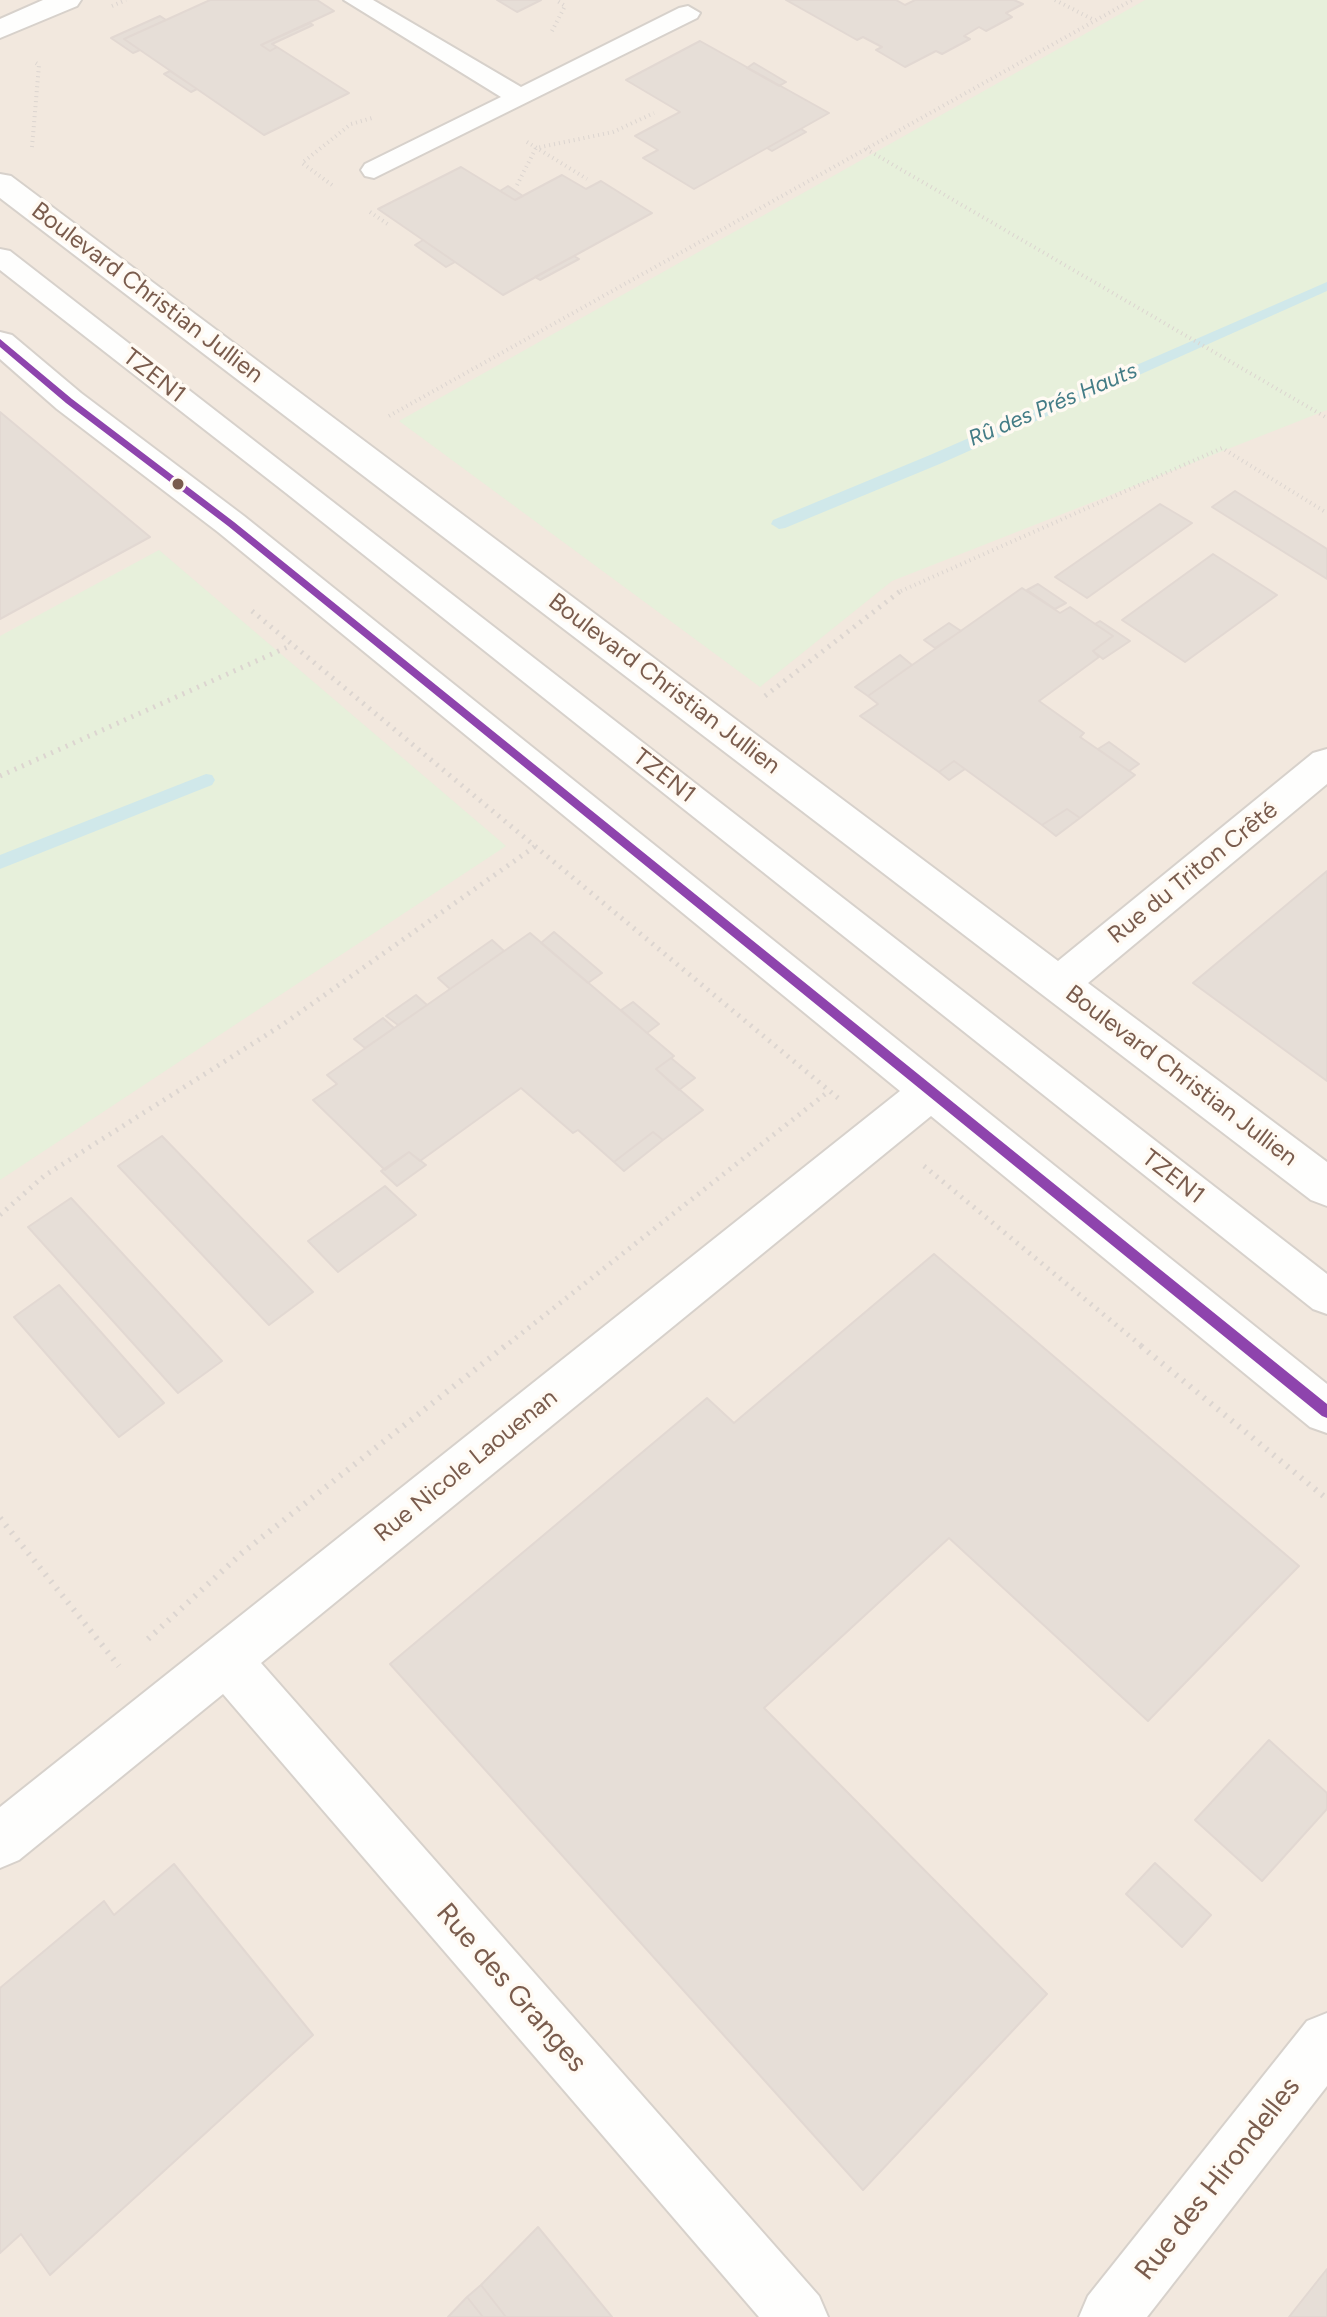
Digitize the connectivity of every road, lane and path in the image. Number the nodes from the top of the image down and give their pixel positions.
1 (67, 0) edge
2 (356, 0) edge
3 (1055, 0) edge
4 (1132, 0) edge
5 (688, 13) dead end
6 (1095, 21) junction
7 (0, 29) edge
8 (520, 97) junction
9 (654, 113) dead end
10 (378, 116) dead end
11 (866, 149) junction
12 (374, 170) dead end
13 (0, 183) edge
14 (517, 185) dead end
15 (339, 190) dead end
16 (364, 208) dead end
17 (389, 225) dead end
18 (0, 257) edge
19 (0, 342) edge
20 (1327, 418) edge
21 (384, 419) dead end
22 (1327, 513) edge
23 (244, 604) dead end
24 (292, 645) junction
25 (762, 698) dead end
26 (1327, 763) edge
27 (0, 776) edge
28 (537, 845) junction
29 (1059, 983) junction
30 (930, 1091) junction
31 (934, 1174) dead end
32 (1327, 1187) edge
33 (0, 1215) edge
34 (1327, 1297) edge
35 (1327, 1412) edge
36 (1327, 1499) edge
37 (0, 1518) edge
38 (142, 1645) dead end
39 (130, 1656) dead end
40 (224, 1658) junction
41 (119, 1666) junction
42 (107, 1675) dead end
43 (0, 1841) edge
44 (1327, 2041) edge
45 (798, 2317) edge
46 (1109, 2317) edge

1 - 7 street
2 - 8 lane
3 - 6 path
4 - 6 path
5 - 8 lane
6 - 11 path
8 - 12 lane
9 - 14 path
10 - 15 path
11 - 20 path
11 - 21 path
13 - 29 street, Boulevard Christian Jullien
16 - 17 path
18 - 34 lane, TZEN1
19 - 30 street
22 - 25 path
23 - 24 path
24 - 27 path
24 - 28 path
26 - 29 street, Rue du Triton Crêté
28 - 33 path
28 - 38 path
29 - 32 street, Boulevard Christian Jullien
30 - 35 street
30 - 40 street, Rue Nicole Laouenan
31 - 36 path
37 - 41 path
39 - 41 path
40 - 43 street, Rue Nicole Laouenan
40 - 45 street, Rue des Granges
41 - 42 path
44 - 46 street, Rue des Hirondelles

